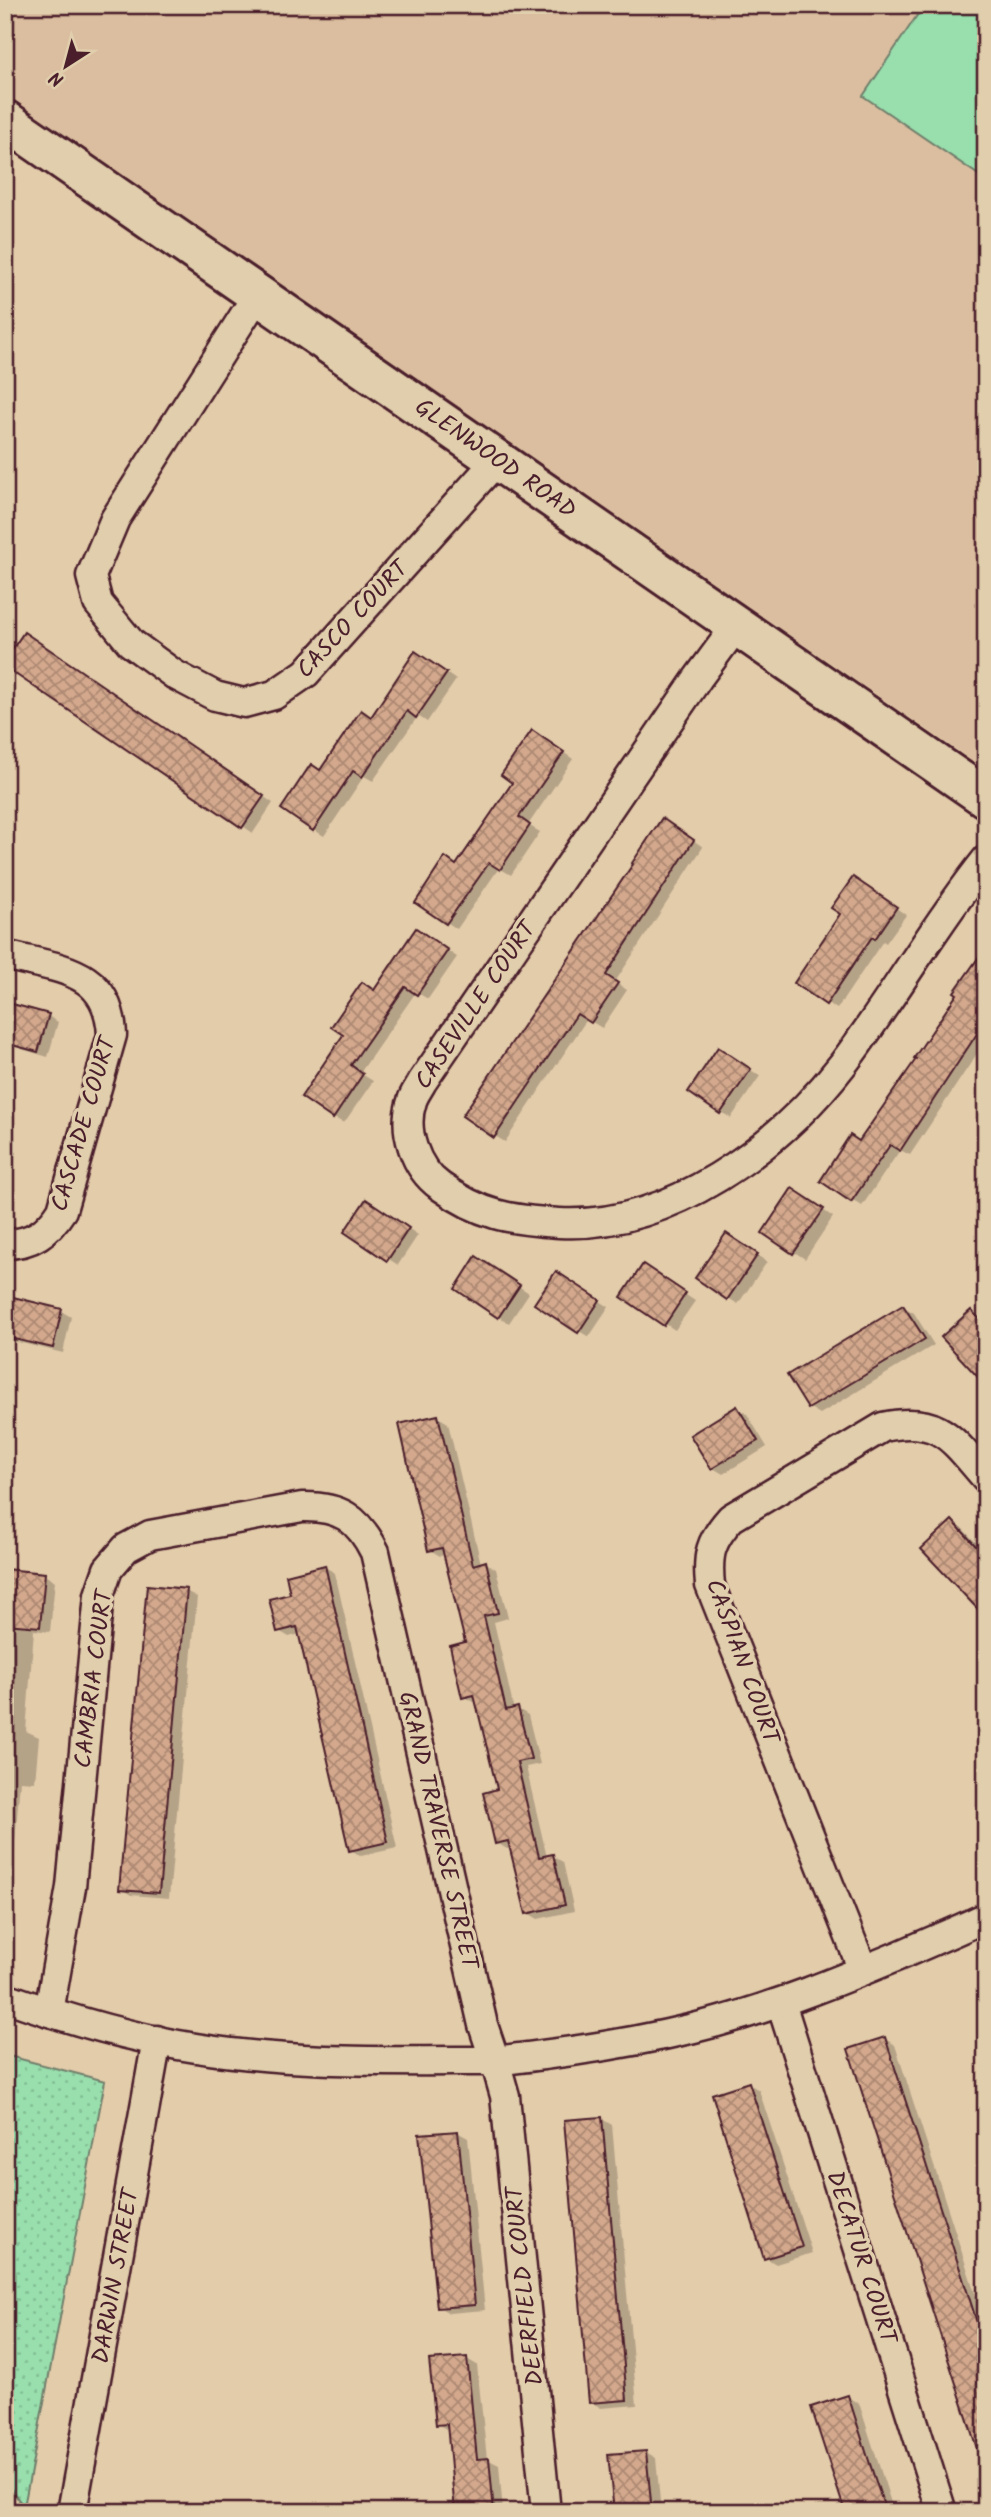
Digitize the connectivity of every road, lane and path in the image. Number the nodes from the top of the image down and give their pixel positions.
1 (5, 120) edge
2 (258, 294) junction
3 (498, 459) junction
4 (737, 625) junction
5 (986, 798) edge
6 (986, 860) edge
7 (5, 955) edge
8 (5, 1244) edge
9 (986, 1478) edge
10 (386, 1599) joint
11 (986, 1917) edge
12 (863, 1970) junction
13 (5, 1997) edge
14 (781, 2003) junction
15 (49, 2012) junction
16 (158, 2040) junction
17 (495, 2061) junction
18 (72, 2512) edge
19 (546, 2512) edge
20 (942, 2512) edge

1 - 2 street, GLENWOOD ROAD
2 - 3 street, GLENWOOD ROAD
2 - 3 street, CASCO COURT
3 - 4 street, GLENWOOD ROAD
4 - 5 street, GLENWOOD ROAD
4 - 6 street, CASEVILLE COURT
7 - 8 street, CASCADE COURT
9 - 12 street, CASPIAN COURT
10 - 15 street, CAMBRIA COURT
10 - 17 street, GRAND TRAVERSE STREET
11 - 12 street
12 - 14 street
13 - 15 street
14 - 17 street
14 - 20 street, DECATUR COURT
15 - 16 street
16 - 17 street
16 - 18 street, DARWIN STREET
17 - 19 street, DEERFIELD COURT

